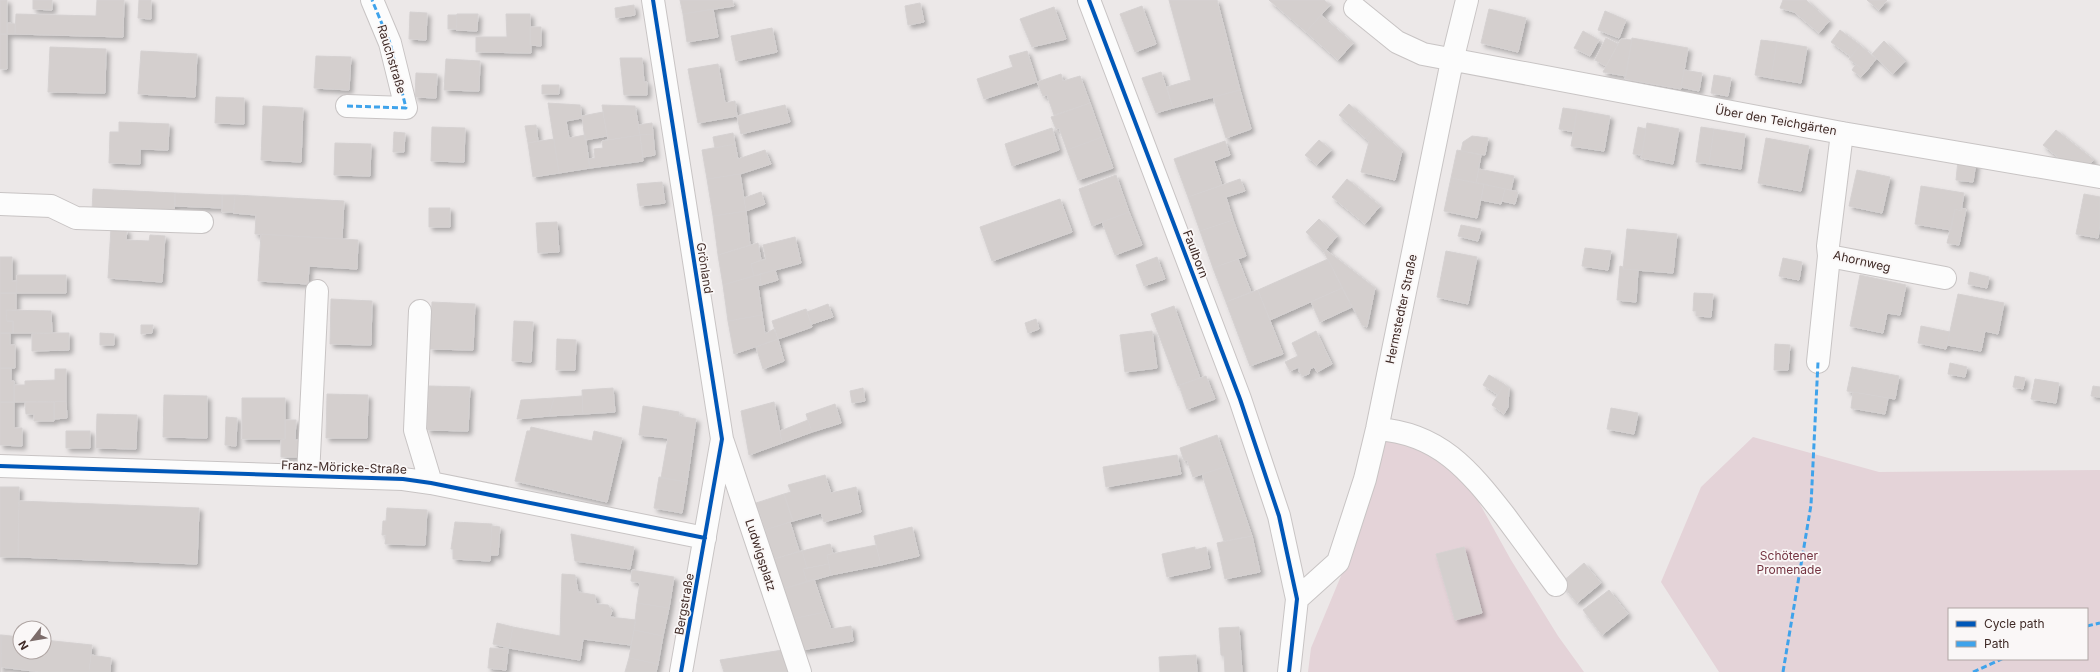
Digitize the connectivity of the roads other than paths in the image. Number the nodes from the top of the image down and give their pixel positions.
1 (372, 0) edge
2 (653, 0) edge
3 (1089, 0) edge
4 (1467, 0) edge
5 (1354, 8) dead end
6 (1452, 60) junction
7 (347, 106) dead end
8 (1842, 133) junction
9 (2100, 177) edge
10 (0, 204) edge
11 (202, 222) dead end
12 (1829, 256) junction
13 (1945, 278) dead end
14 (317, 291) dead end
15 (420, 311) dead end
16 (1818, 362) dead end
17 (1377, 429) junction
18 (722, 439) junction
19 (0, 466) edge
20 (308, 476) junction
21 (431, 483) junction
22 (705, 538) junction
23 (1556, 585) dead end
24 (1296, 599) junction
25 (681, 672) edge
26 (800, 672) edge
27 (1289, 672) edge

1 - 7 street, Rauchstraße
2 - 18 street, Grönland
3 - 24 street, Faulborn
4 - 6 street, Hermstedter Straße
5 - 6 street, Über den Teichgärten
6 - 8 street, Über den Teichgärten
6 - 17 street, Hermstedter Straße
8 - 9 street, Über den Teichgärten
8 - 12 street, Ahornweg
10 - 11 street
12 - 13 street, Ahornweg
12 - 16 street
14 - 20 street
15 - 21 street
17 - 23 street
17 - 24 street, Hermstedter Straße
18 - 22 street, Grönland
18 - 26 street, Ludwigsplatz
19 - 20 street, Franz-Möricke-Straße
20 - 21 street, Franz-Möricke-Straße
21 - 22 street, Franz-Möricke-Straße
22 - 25 street, Bergstraße
24 - 27 street

